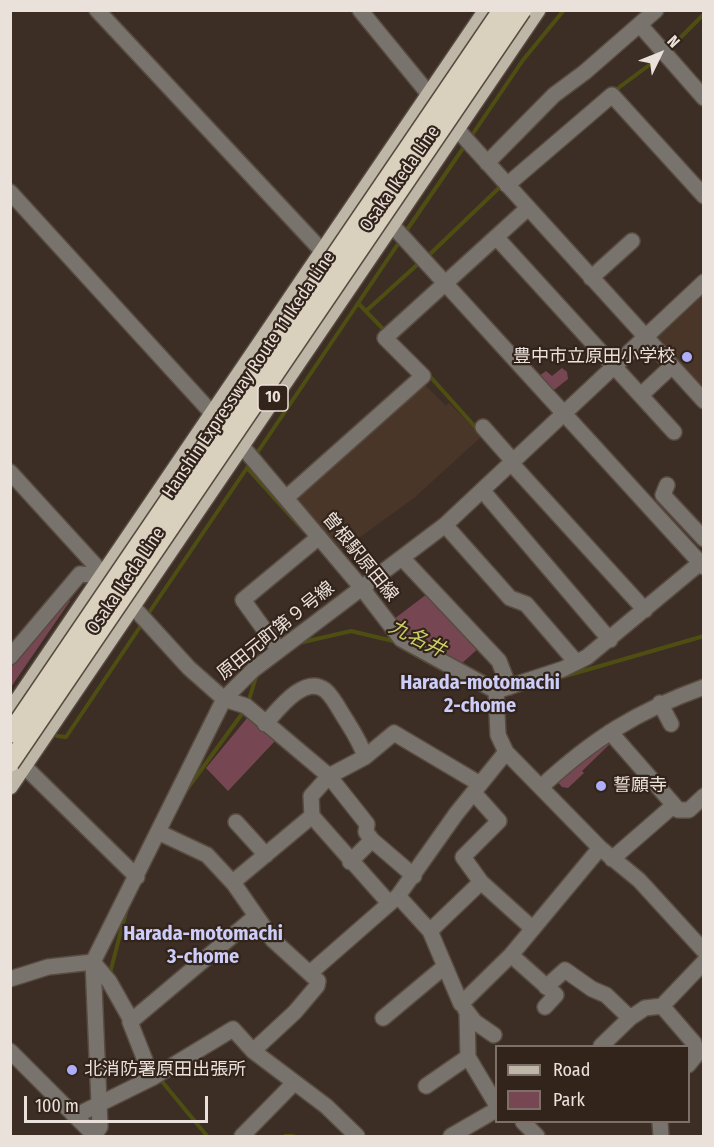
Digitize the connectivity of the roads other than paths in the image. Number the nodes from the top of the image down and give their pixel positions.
1 (97, 10) edge
2 (360, 10) edge
3 (486, 10) edge
4 (502, 10) edge
5 (522, 10) edge
6 (538, 10) edge
7 (656, 10) edge
8 (640, 25) junction
9 (429, 92) junction
10 (704, 98) edge
11 (465, 138) junction
12 (487, 163) junction
13 (507, 185) junction
14 (10, 192) edge
15 (704, 196) edge
16 (528, 208) junction
17 (400, 234) junction
18 (496, 237) junction
19 (632, 241) dead end
20 (323, 252) junction
21 (591, 278) junction
22 (704, 282) edge
23 (445, 284) junction
24 (644, 338) junction
25 (614, 366) junction
26 (672, 366) junction
27 (641, 395) junction
28 (704, 400) edge
29 (213, 414) junction
30 (563, 414) junction
31 (483, 427) dead end
32 (675, 432) dead end
33 (244, 449) junction
34 (512, 462) junction
35 (10, 472) edge
36 (667, 484) dead end
37 (482, 490) junction
38 (286, 498) junction
39 (445, 525) junction
40 (704, 539) edge
41 (315, 540) junction
42 (403, 559) junction
43 (702, 564) edge
44 (103, 576) junction
45 (357, 590) junction
46 (134, 609) junction
47 (645, 610) junction
48 (610, 640) junction
49 (279, 650) junction
50 (10, 657) edge
51 (576, 662) junction
52 (704, 687) edge
53 (502, 689) junction
54 (224, 699) junction
55 (660, 703) junction
56 (10, 711) edge
57 (265, 724) junction
58 (671, 724) dead end
59 (610, 732) junction
60 (10, 734) edge
61 (506, 752) junction
62 (365, 757) junction
63 (17, 765) edge
64 (329, 776) junction
65 (10, 787) edge
66 (540, 787) junction
67 (477, 789) junction
68 (704, 796) edge
69 (674, 805) junction
70 (312, 816) junction
71 (236, 822) dead end
72 (158, 832) junction
73 (372, 840) junction
74 (600, 848) junction
75 (266, 855) junction
76 (612, 859) junction
77 (350, 862) junction
78 (414, 876) junction
79 (137, 878) junction
80 (233, 882) junction
81 (481, 882) junction
82 (394, 900) junction
83 (256, 916) junction
84 (532, 928) junction
85 (430, 931) junction
86 (704, 951) edge
87 (511, 955) junction
88 (93, 962) junction
89 (704, 962) edge
90 (444, 967) junction
91 (310, 973) junction
92 (10, 979) edge
93 (546, 987) junction
94 (662, 1005) junction
95 (545, 1007) dead end
96 (464, 1008) junction
97 (383, 1018) dead end
98 (630, 1018) junction
99 (131, 1020) junction
100 (494, 1035) dead end
101 (700, 1044) edge
102 (603, 1045) edge
103 (10, 1051) edge
104 (253, 1051) junction
105 (468, 1057) junction
106 (690, 1063) edge
107 (152, 1078) junction
108 (294, 1083) junction
109 (426, 1086) dead end
110 (495, 1102) edge
111 (98, 1106) junction
112 (495, 1111) edge
113 (75, 1116) junction
114 (524, 1123) edge
115 (94, 1136) edge
116 (242, 1137) edge
117 (357, 1137) edge
118 (452, 1137) edge
119 (537, 1137) edge

1 - 20 street
2 - 9 street
3 - 9 main road, Osaka Ikeda Line / 10
4 - 60 highway, Hanshin Expressway Route 11 Ikeda Line, bridge
5 - 63 highway, Hanshin Expressway Route 11 Ikeda Line, bridge
6 - 11 main road, Osaka Ikeda Line / 10
7 - 8 street
8 - 10 street
8 - 12 street
9 - 11 street
9 - 20 main road, Osaka Ikeda Line / 10
11 - 12 street
11 - 17 main road, Osaka Ikeda Line / 10
12 - 13 street
13 - 15 street
13 - 16 street
14 - 29 street, 曽根駅原田線
16 - 18 street
16 - 21 street
17 - 23 street
17 - 33 main road, Osaka Ikeda Line / 10
18 - 23 street
18 - 25 street
19 - 21 street
20 - 29 main road, Osaka Ikeda Line / 10
21 - 24 street
22 - 24 street, 原田元町第９号線
23 - 30 street
23 - 38 street
24 - 25 street, 原田元町第９号線
24 - 26 street
25 - 27 street
25 - 30 street, 原田元町第９号線
26 - 27 street
26 - 28 street
27 - 32 street
29 - 33 street, 曽根駅原田線
29 - 44 main road, Osaka Ikeda Line / 10
30 - 34 street, 原田元町第９号線
30 - 43 street
31 - 34 street
33 - 38 street, 曽根駅原田線
33 - 46 main road, Osaka Ikeda Line / 10
34 - 37 street, 原田元町第９号線
34 - 47 street
35 - 44 street
36 - 40 street
37 - 39 street, 原田元町第９号線
37 - 48 street
38 - 41 street, 曽根駅原田線
39 - 42 street, 原田元町第９号線
39 - 51 street
41 - 45 street, 曽根駅原田線
41 - 49 street
42 - 45 street, 原田元町第９号線
42 - 53 street
43 - 47 street
44 - 46 street
44 - 50 street
44 - 56 main road, Osaka Ikeda Line / 10
45 - 49 street, 原田元町第９号線
45 - 53 street, 曽根駅原田線
46 - 54 street
46 - 63 main road, Osaka Ikeda Line / 10
47 - 48 street
48 - 51 street
49 - 54 street, 原田元町第９号線
51 - 53 street
52 - 55 street
53 - 61 street
54 - 57 street
54 - 72 street, 原田元町第９号線
55 - 58 street
55 - 59 street
57 - 62 street
57 - 64 street
59 - 66 street
59 - 69 street
61 - 66 street
61 - 67 street
62 - 64 street
62 - 67 street
63 - 65 main road, Osaka Ikeda Line / 10
63 - 79 street
64 - 70 street
64 - 73 street
66 - 74 street
67 - 78 street
67 - 81 street
68 - 69 street
69 - 76 street
70 - 75 street
70 - 77 street
71 - 75 street
72 - 79 street, 原田元町第９号線
72 - 80 street
73 - 77 street
73 - 78 street
74 - 76 street
74 - 84 street
75 - 80 street
76 - 86 street
77 - 82 street
78 - 82 street
79 - 88 street, 原田元町第９号線
80 - 83 street
81 - 84 street
81 - 85 street
82 - 85 street
82 - 91 street
83 - 91 street
83 - 99 street
84 - 87 street
85 - 90 street
87 - 93 street
87 - 96 street
88 - 92 street
88 - 99 street
88 - 111 street, 原田元町第９号線
89 - 94 street
90 - 96 street
90 - 97 street
91 - 104 street
93 - 95 street
93 - 98 street
94 - 98 street
94 - 101 street
96 - 100 street
96 - 105 street
98 - 102 street
99 - 107 street
101 - 106 street
103 - 113 street
104 - 107 street
104 - 108 street
105 - 109 street
105 - 110 street
107 - 111 street
108 - 116 street
108 - 117 street
111 - 113 street
111 - 115 street, 原田元町第９号線
112 - 118 street
113 - 115 street
114 - 119 street

